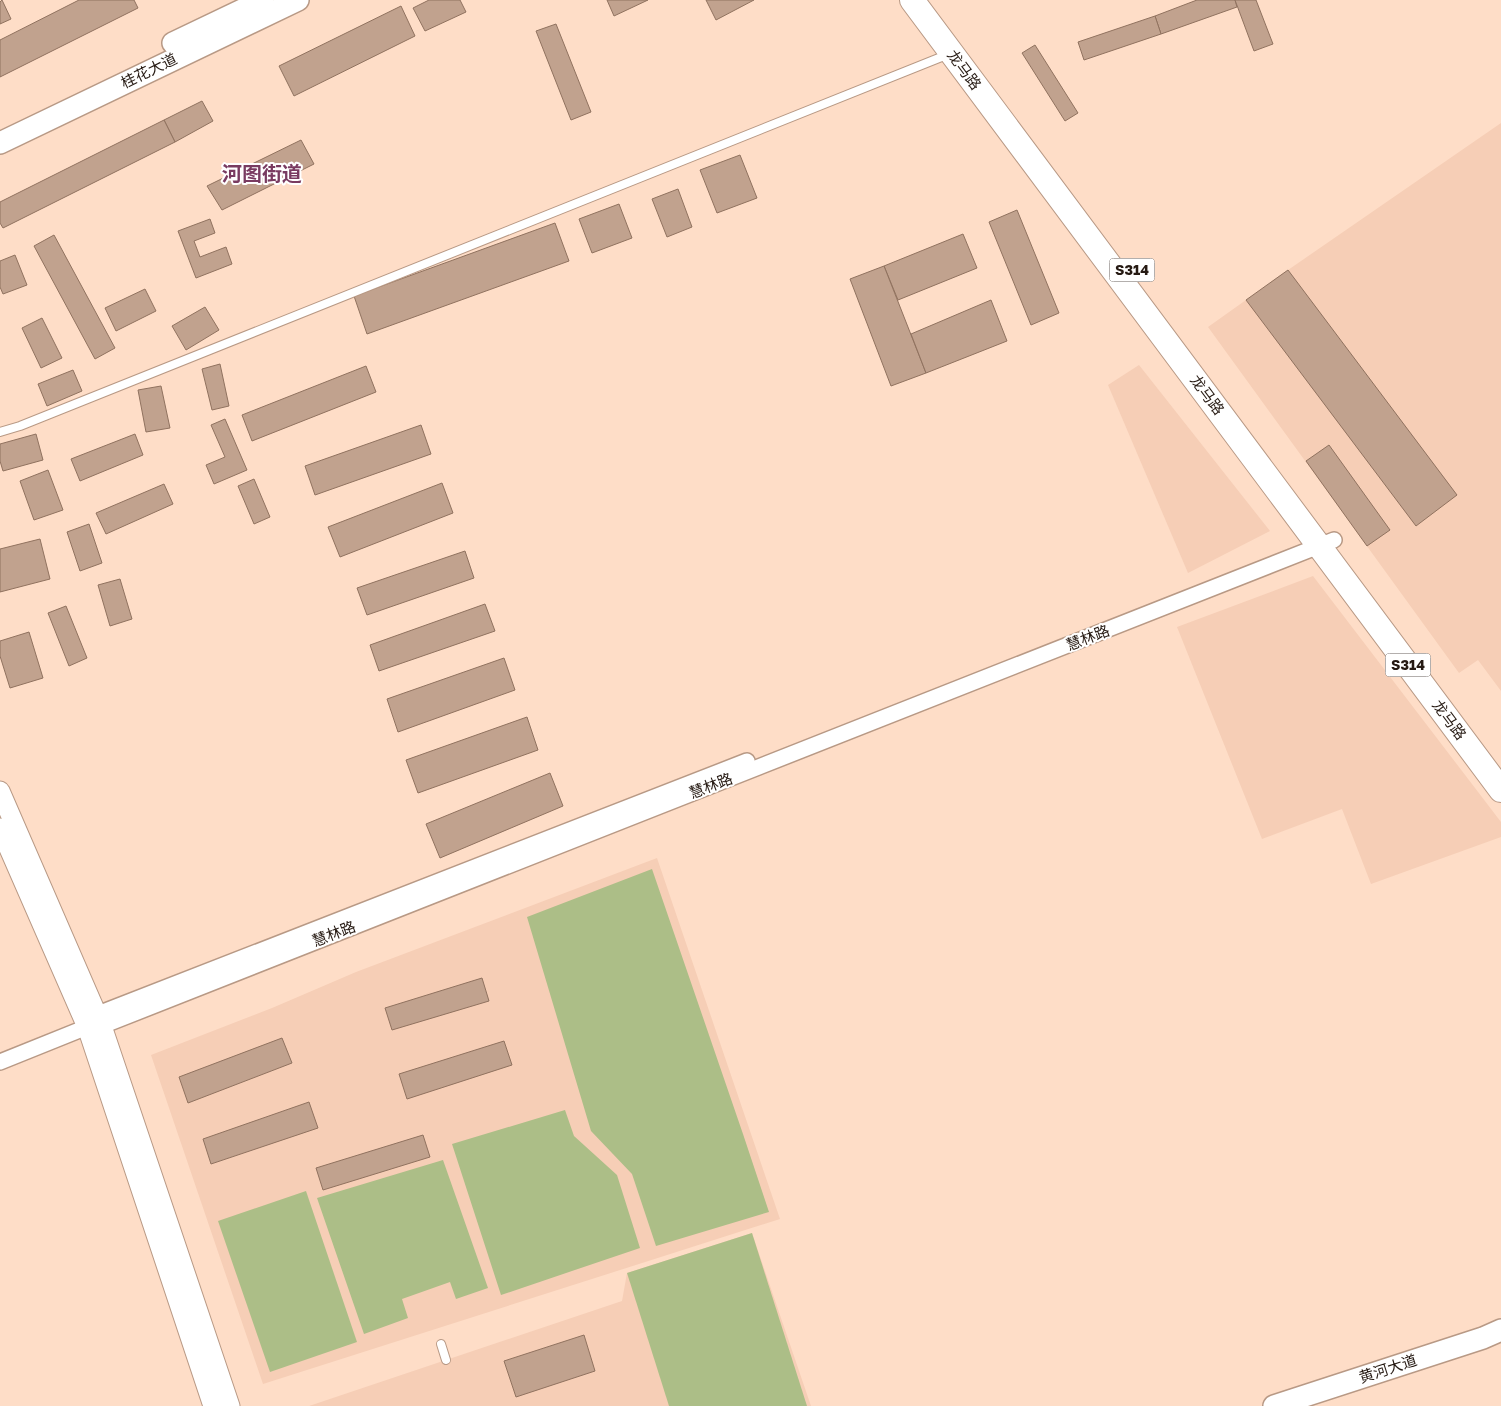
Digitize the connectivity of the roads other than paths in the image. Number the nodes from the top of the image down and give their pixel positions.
1 (263, 0) edge
2 (298, 0) edge
3 (912, 0) edge
4 (931, 0) edge
5 (951, 53) junction
6 (0, 127) edge
7 (0, 143) edge
8 (0, 432) edge
9 (1324, 539) junction
10 (1501, 763) edge
11 (1501, 790) edge
12 (0, 791) edge
13 (0, 828) edge
14 (96, 1022) junction
15 (0, 1062) edge
16 (1501, 1330) edge
17 (441, 1344) dead end
18 (1501, 1345) edge
19 (446, 1360) dead end
20 (213, 1406) edge
21 (230, 1406) edge
22 (1274, 1406) edge
23 (1314, 1406) edge

1 - 6 main road, 桂花大道
2 - 7 main road, 桂花大道
3 - 5 main road, 龙马路 / S314
4 - 9 main road, 龙马路 / S314
5 - 8 lane
5 - 9 main road, 龙马路 / S314
9 - 10 main road, 龙马路 / S314
9 - 11 main road, 龙马路 / S314
9 - 14 street, 慧林路
12 - 14 street
13 - 14 street
14 - 15 street, 慧林路
14 - 20 street
14 - 21 street
16 - 22 main road, 黄河大道
17 - 19 lane
18 - 23 main road, 黄河大道

